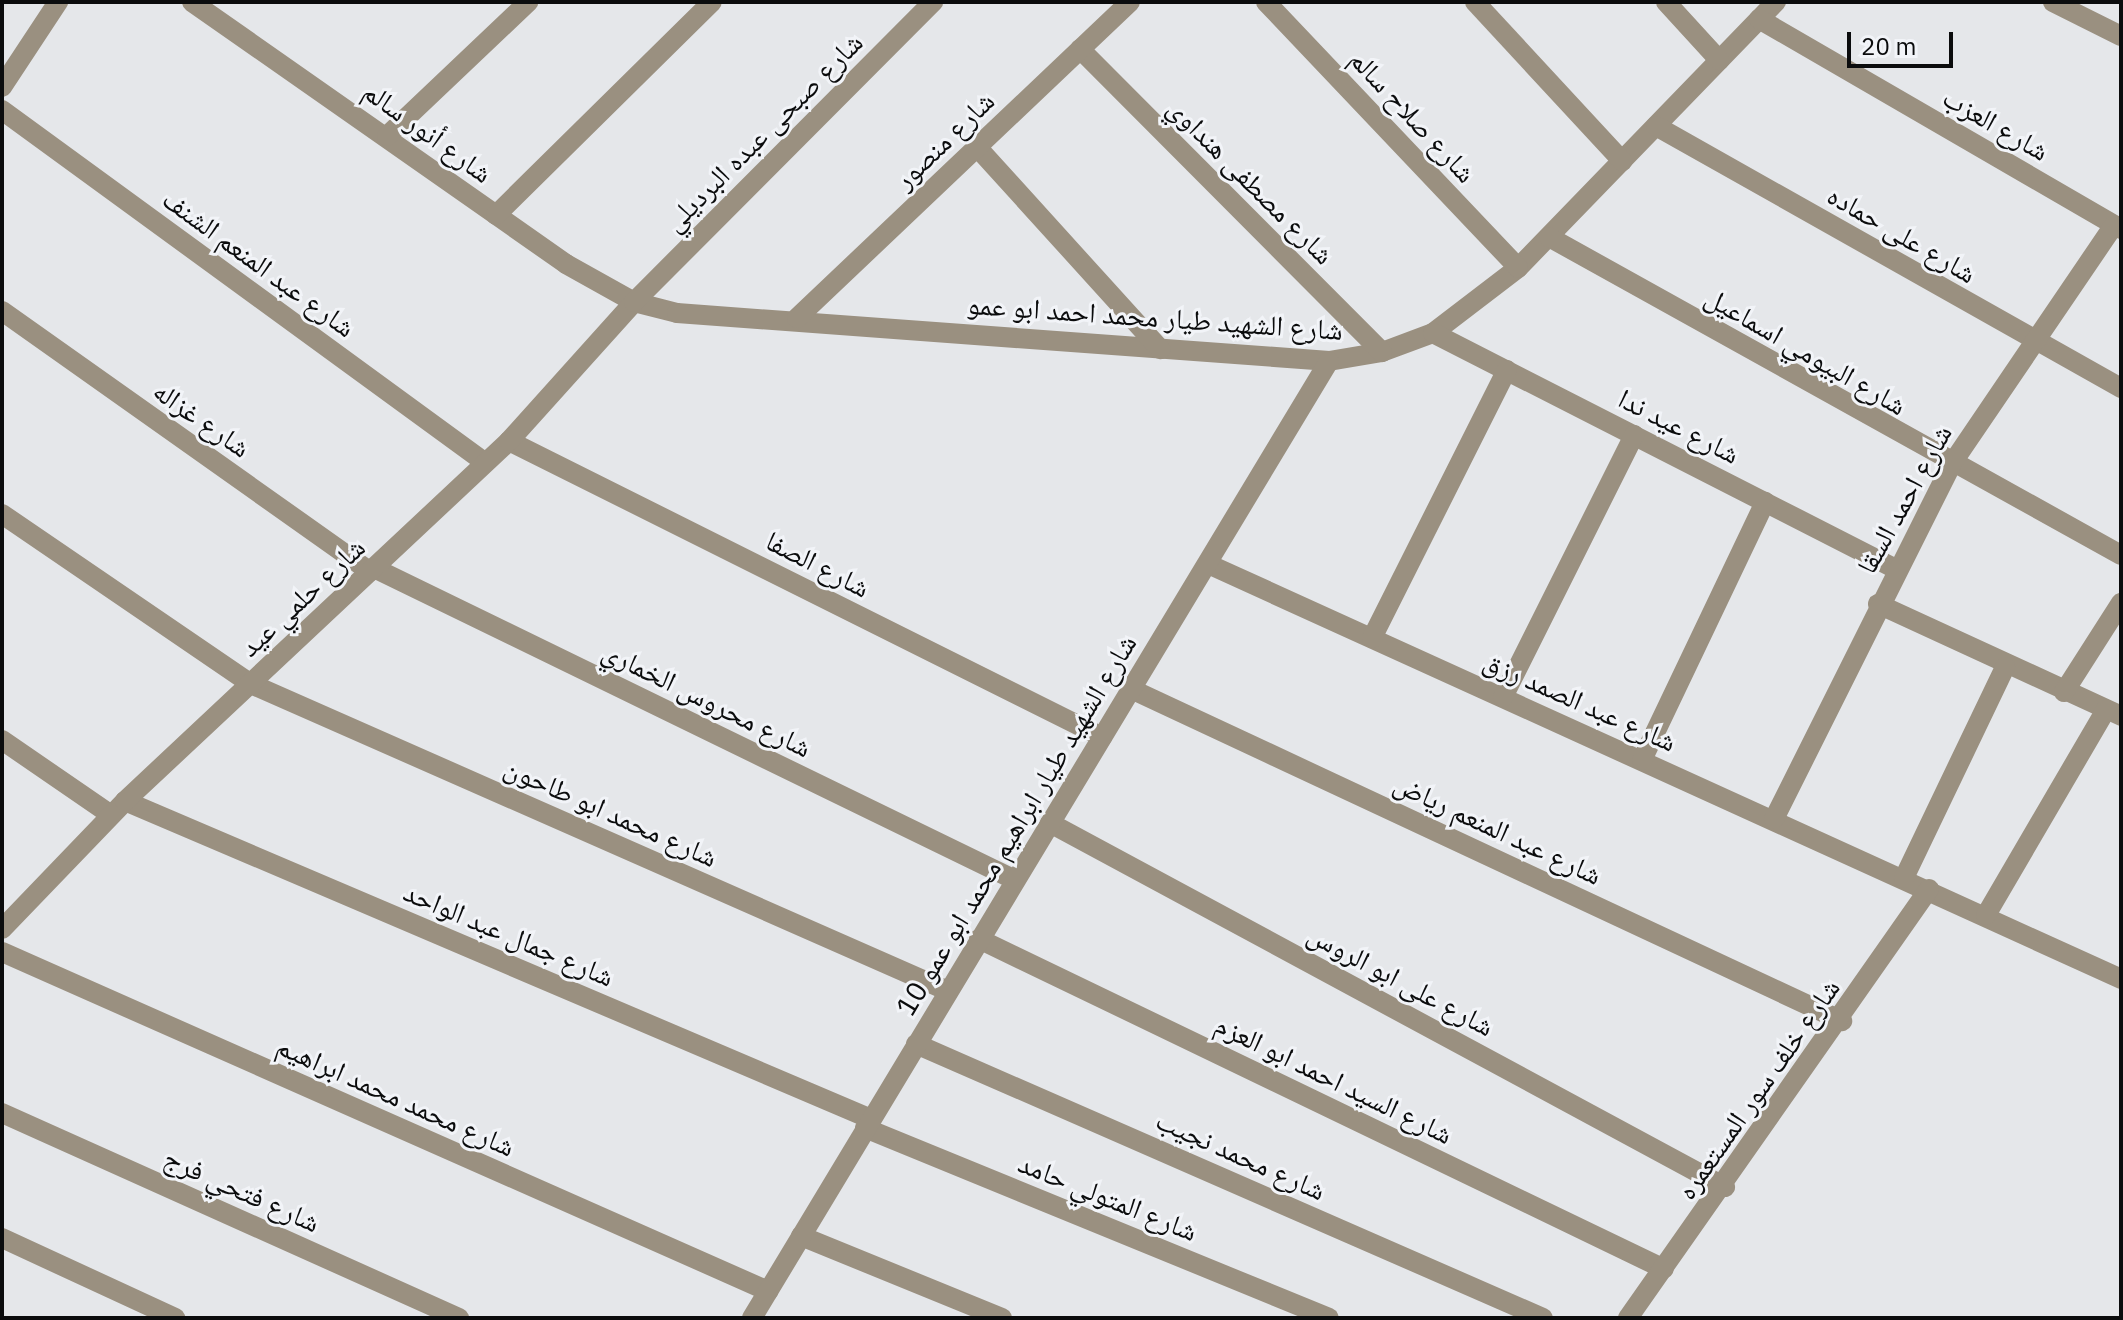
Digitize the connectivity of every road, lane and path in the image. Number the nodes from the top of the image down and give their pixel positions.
1 (58, 2) edge
2 (192, 2) edge
3 (528, 2) edge
4 (712, 2) edge
5 (933, 2) edge
6 (1130, 2) edge
7 (1266, 2) edge
8 (1475, 2) edge
9 (1666, 2) edge
10 (1776, 2) edge
11 (2053, 2) edge
12 (1759, 19) junction
13 (2121, 36) edge
14 (1080, 49) junction
15 (1719, 60) junction
16 (2, 87) edge
17 (2, 110) edge
18 (1656, 126) junction
19 (387, 136) junction
20 (977, 147) junction
21 (1622, 161) junction
22 (496, 215) junction
23 (2118, 227) edge
24 (1549, 237) junction
25 (1518, 268) junction
26 (634, 302) junction
27 (2, 311) edge
28 (797, 318) junction
29 (1433, 333) junction
30 (2033, 341) junction
31 (1160, 349) junction
32 (1382, 352) junction
33 (1329, 361) junction
34 (1507, 370) junction
35 (2121, 388) edge
36 (1634, 435) junction
37 (509, 441) junction
38 (483, 461) junction
39 (1951, 465) junction
40 (1765, 502) junction
41 (2, 514) edge
42 (2121, 555) edge
43 (1208, 564) junction
44 (372, 570) junction
45 (1898, 570) junction
46 (2121, 603) edge
47 (1878, 604) junction
48 (1372, 638) junction
49 (2005, 667) junction
50 (251, 684) junction
51 (1131, 689) junction
52 (2064, 692) junction
53 (1503, 697) junction
54 (2113, 713) edge
55 (1102, 737) junction
56 (2, 740) edge
57 (1642, 760) junction
58 (118, 808) junction
59 (1774, 819) junction
60 (1050, 823) junction
61 (1904, 878) junction
62 (1015, 880) junction
63 (1929, 889) junction
64 (1986, 915) junction
65 (2, 929) edge
66 (979, 939) junction
67 (2, 952) edge
68 (2121, 979) edge
69 (948, 991) junction
70 (1842, 1021) junction
71 (916, 1044) junction
72 (2, 1113) edge
73 (868, 1123) junction
74 (1725, 1187) junction
75 (801, 1236) junction
76 (2, 1238) edge
77 (1664, 1269) junction
78 (768, 1291) junction
79 (175, 1318) edge
80 (459, 1318) edge
81 (752, 1318) edge
82 (1002, 1318) edge
83 (1329, 1318) edge
84 (1543, 1318) edge
85 (1628, 1318) edge

1 - 16 street
2 - 19 street, شارع أنور سالم
3 - 19 street
4 - 22 street
5 - 26 street, شارع صبحى عبده البرديلي
6 - 14 street, شارع منصور
7 - 25 street, شارع صلاح سالم
8 - 21 street
9 - 15 street
10 - 12 street, شارع الشهيد طيار محمد احمد ابو عمو
11 - 13 street
12 - 15 street, شارع الشهيد طيار محمد احمد ابو عمو
12 - 23 street, شارع العزب
14 - 20 street, شارع منصور
14 - 32 street, شارع مصطفى هنداوي
15 - 18 street, شارع الشهيد طيار محمد احمد ابو عمو
17 - 38 street, شارع عبد المنعم الشنف
18 - 21 street, شارع الشهيد طيار محمد احمد ابو عمو
18 - 30 street, شارع على حماده
19 - 22 street, شارع أنور سالم
20 - 28 street, شارع منصور
20 - 31 street
21 - 24 street, شارع الشهيد طيار محمد احمد ابو عمو
22 - 26 street, شارع أنور سالم
23 - 30 street, شارع احمد السقا
24 - 25 street, شارع الشهيد طيار محمد احمد ابو عمو
24 - 39 street, شارع البيومي اسماعيل
25 - 29 street, شارع الشهيد طيار محمد احمد ابو عمو
26 - 28 street, شارع الشهيد طيار محمد احمد ابو عمو
26 - 37 street, شارع حلمي عيد
27 - 44 street, شارع غزاله
28 - 31 street, شارع الشهيد طيار محمد احمد ابو عمو
29 - 32 street, شارع الشهيد طيار محمد احمد ابو عمو
29 - 34 street, شارع عيد ندا
30 - 35 street, شارع على حماده
30 - 39 street, شارع احمد السقا
31 - 33 street, شارع الشهيد طيار محمد احمد ابو عمو
32 - 33 street, شارع الشهيد طيار محمد احمد ابو عمو
33 - 43 street, شارع الشهيد طيار ابراهيم محمد ابو عمو 10
34 - 36 street, شارع عيد ندا
34 - 48 street
36 - 40 street, شارع عيد ندا
36 - 53 street
37 - 38 street, شارع حلمي عيد
37 - 55 street, شارع الصفا
38 - 44 street, شارع حلمي عيد
39 - 42 street, شارع البيومي اسماعيل
39 - 45 street, شارع احمد السقا
40 - 45 street, شارع عيد ندا
40 - 57 street
41 - 50 street, شارع محمد ابو طاحون
43 - 48 street, شارع عبد الصمد رزق
43 - 51 street, شارع الشهيد طيار ابراهيم محمد ابو عمو 10
44 - 50 street, شارع حلمي عيد
44 - 62 street, شارع محروس الخماري
45 - 47 street, شارع احمد السقا
46 - 52 street
47 - 49 street
47 - 59 street, شارع احمد السقا
48 - 53 street, شارع عبد الصمد رزق
49 - 52 street
49 - 61 street
50 - 58 street, شارع حلمي عيد
50 - 69 street, شارع محمد ابو طاحون
51 - 55 street, شارع الشهيد طيار ابراهيم محمد ابو عمو 10
51 - 70 street, شارع عبد المنعم رياض
52 - 54 street
53 - 57 street, شارع عبد الصمد رزق
54 - 64 street
55 - 60 street, شارع الشهيد طيار ابراهيم محمد ابو عمو 10
56 - 58 street, شارع جمال عبد الواحد
57 - 59 street, شارع عبد الصمد رزق
58 - 65 street, شارع حلمي عيد
58 - 73 street, شارع جمال عبد الواحد
59 - 61 street, شارع عبد الصمد رزق
60 - 62 street, شارع الشهيد طيار ابراهيم محمد ابو عمو 10
60 - 74 street, شارع على ابو الروس
61 - 63 street, شارع عبد الصمد رزق
62 - 66 street, شارع الشهيد طيار ابراهيم محمد ابو عمو 10
63 - 64 street, شارع عبد الصمد رزق
63 - 70 street, شارع خلف سور المستعمره
64 - 68 street, شارع عبد الصمد رزق
66 - 69 street, شارع الشهيد طيار ابراهيم محمد ابو عمو 10
66 - 77 street, شارع السيد احمد ابو العزم
67 - 78 street, شارع محمد محمد ابراهيم
69 - 71 street, شارع الشهيد طيار ابراهيم محمد ابو عمو 10
70 - 74 street, شارع خلف سور المستعمره
71 - 73 street, شارع الشهيد طيار ابراهيم محمد ابو عمو 10
71 - 84 street, شارع محمد نجيب
72 - 80 street, شارع فتحي فرج
73 - 75 street, شارع الشهيد طيار ابراهيم محمد ابو عمو 10
73 - 83 street, شارع المتولي حامد
74 - 77 street, شارع خلف سور المستعمره
75 - 78 street, شارع الشهيد طيار ابراهيم محمد ابو عمو 10
75 - 82 street
76 - 79 street
77 - 85 street, شارع خلف سور المستعمره
78 - 81 street, شارع الشهيد طيار ابراهيم محمد ابو عمو 10

